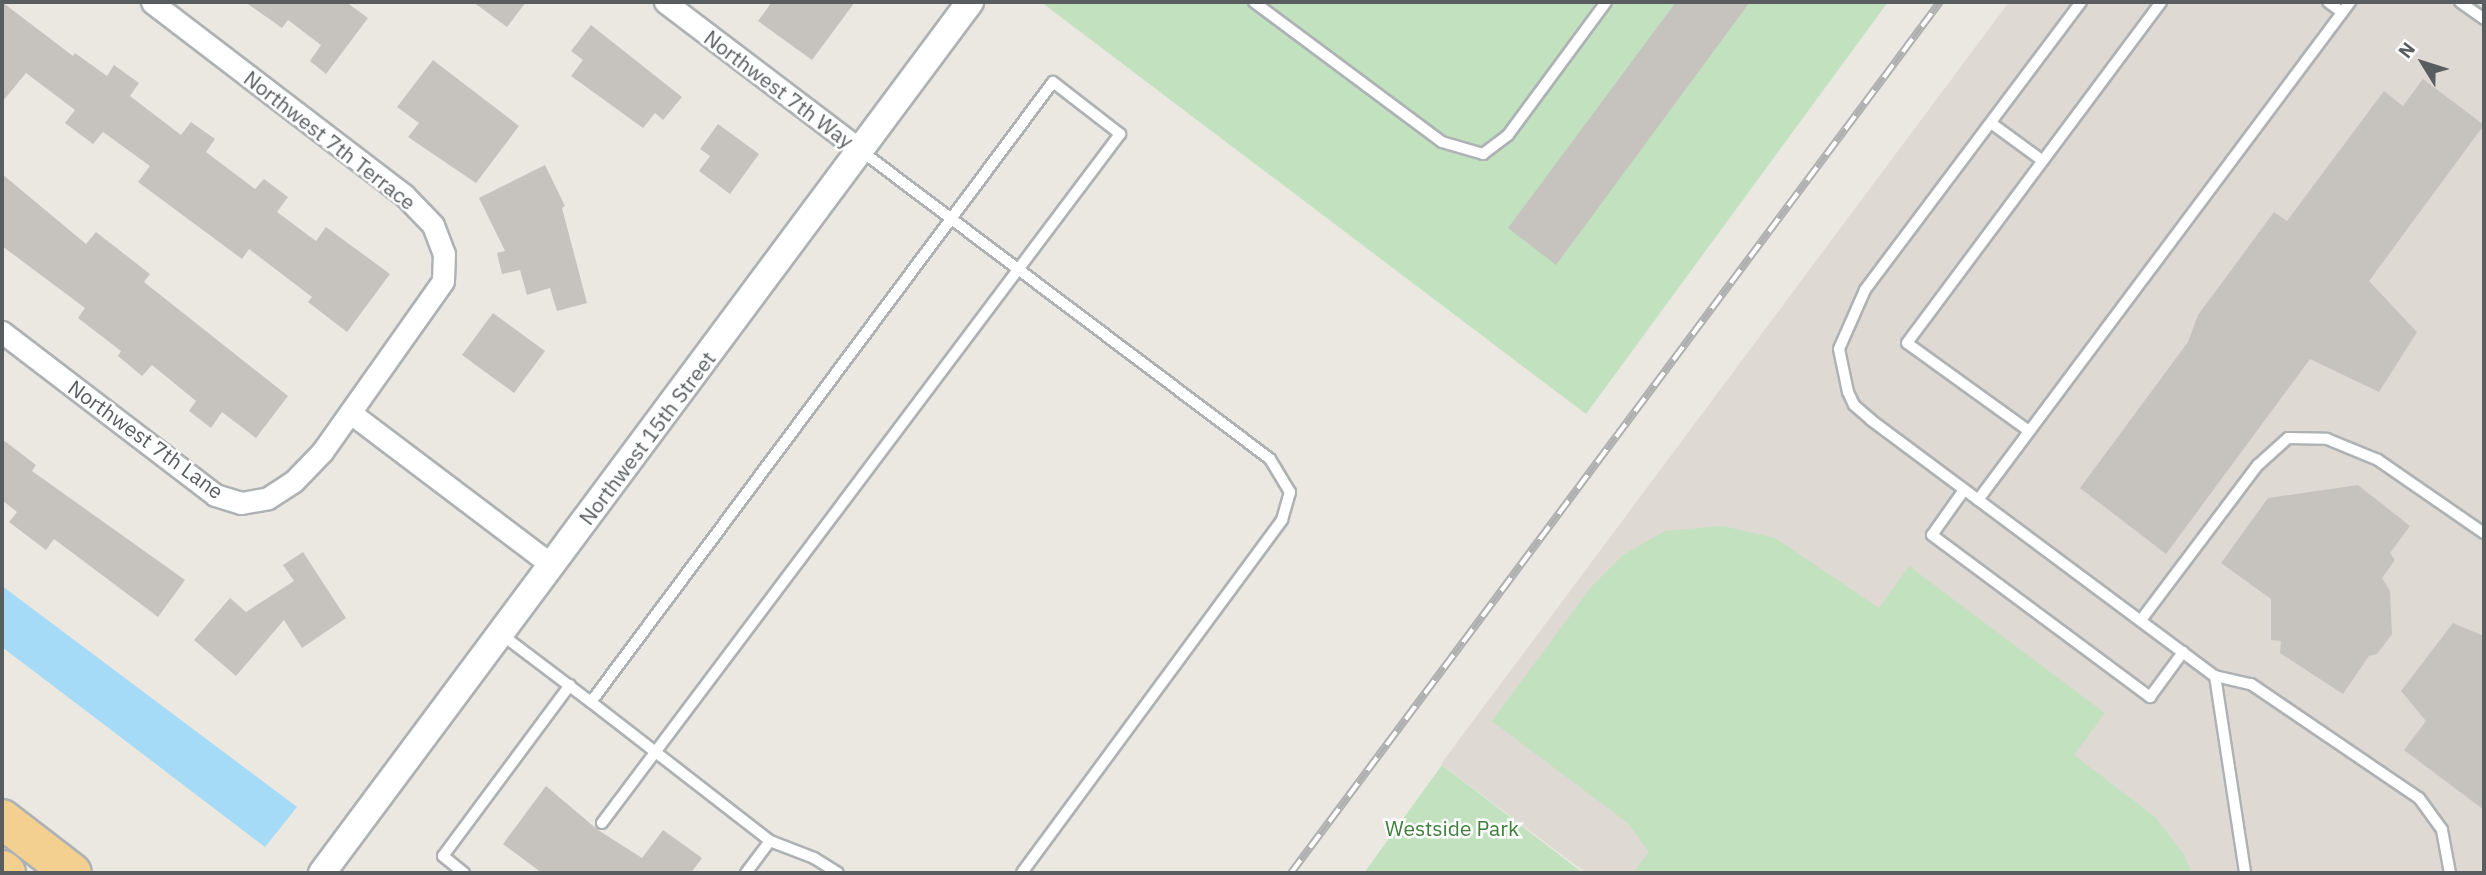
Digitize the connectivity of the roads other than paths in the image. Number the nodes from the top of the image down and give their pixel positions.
1 (152, 2) edge
2 (665, 2) edge
3 (970, 2) edge
4 (1254, 2) edge
5 (1606, 2) edge
6 (2081, 2) edge
7 (2161, 2) edge
8 (2328, 2) edge
9 (2350, 2) edge
10 (2460, 2) edge
11 (2342, 12) junction
12 (2484, 19) edge
13 (1991, 123) junction
14 (860, 150) junction
15 (2043, 161) junction
16 (950, 220) junction
17 (1018, 271) junction
18 (2, 332) edge
19 (352, 414) junction
20 (2029, 431) junction
21 (1964, 490) junction
22 (1978, 500) junction
23 (2484, 533) edge
24 (552, 565) junction
25 (2141, 621) junction
26 (501, 634) junction
27 (2183, 652) junction
28 (2215, 676) junction
29 (570, 685) junction
30 (591, 702) junction
31 (656, 751) junction
32 (2, 819) edge
33 (602, 823) dead end
34 (770, 841) junction
35 (72, 873) edge
36 (322, 873) edge
37 (464, 873) edge
38 (746, 873) edge
39 (838, 873) edge
40 (1022, 873) edge
41 (2245, 873) edge
42 (2449, 873) edge

1 - 19 street, Northwest 7th Terrace
2 - 14 street, Northwest 7th Way
3 - 14 street, Northwest 15th Street
4 - 5 lane
6 - 13 lane
7 - 15 lane
8 - 11 lane
9 - 11 lane
10 - 12 lane
11 - 20 lane
13 - 15 lane
13 - 21 lane
14 - 16 lane
14 - 24 street, Northwest 15th Street
15 - 20 lane
16 - 17 lane
16 - 17 lane
16 - 30 lane
17 - 31 lane
17 - 40 lane
18 - 19 street, Northwest 7th Lane
19 - 24 street
20 - 22 lane
21 - 22 lane
21 - 27 lane
22 - 25 lane
23 - 25 lane
24 - 26 street, Northwest 15th Street
25 - 27 lane
26 - 29 lane
26 - 36 street, Northwest 15th Street
27 - 28 lane
28 - 41 lane
28 - 42 lane
29 - 30 lane
29 - 37 lane
30 - 31 lane
31 - 33 lane
31 - 34 lane
32 - 35 highway
34 - 38 lane
34 - 39 lane

